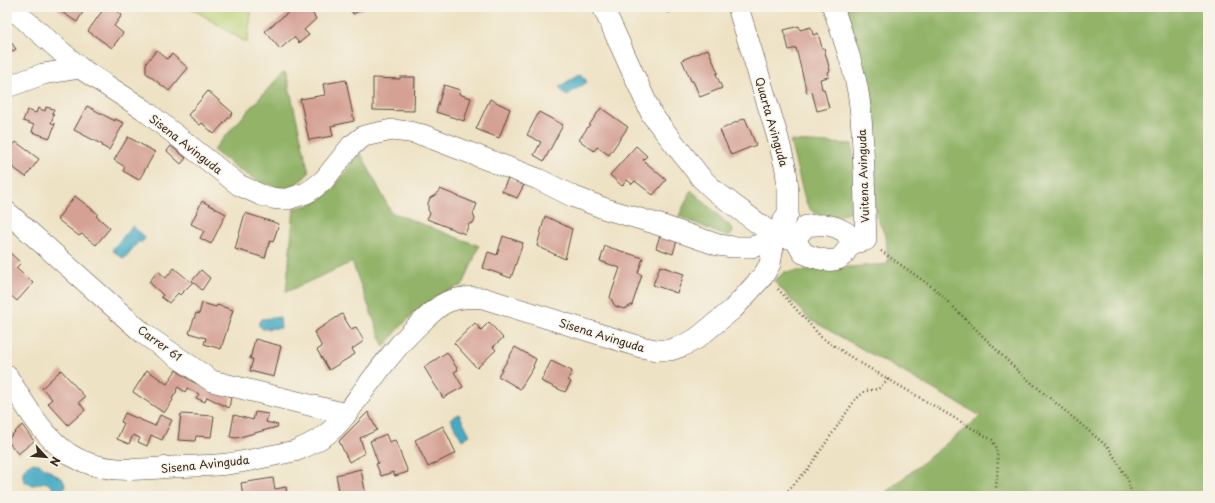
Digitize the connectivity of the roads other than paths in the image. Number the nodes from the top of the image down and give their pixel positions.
1 (10, 7) edge
2 (604, 7) edge
3 (738, 7) edge
4 (833, 7) edge
5 (80, 68) junction
6 (7, 87) edge
7 (7, 212) edge
8 (775, 236) junction
9 (796, 240) junction
10 (858, 242) junction
11 (7, 376) edge
12 (346, 414) junction

1 - 5 street, Sisena Avinguda
2 - 8 street
3 - 8 street, Quarta Avinguda
4 - 10 street, Vuitena Avinguda
5 - 6 street
5 - 8 street, Sisena Avinguda
7 - 12 street, Carrer 61
8 - 9 street
8 - 12 street, Sisena Avinguda
9 - 10 street
9 - 10 street
11 - 12 street, Sisena Avinguda

